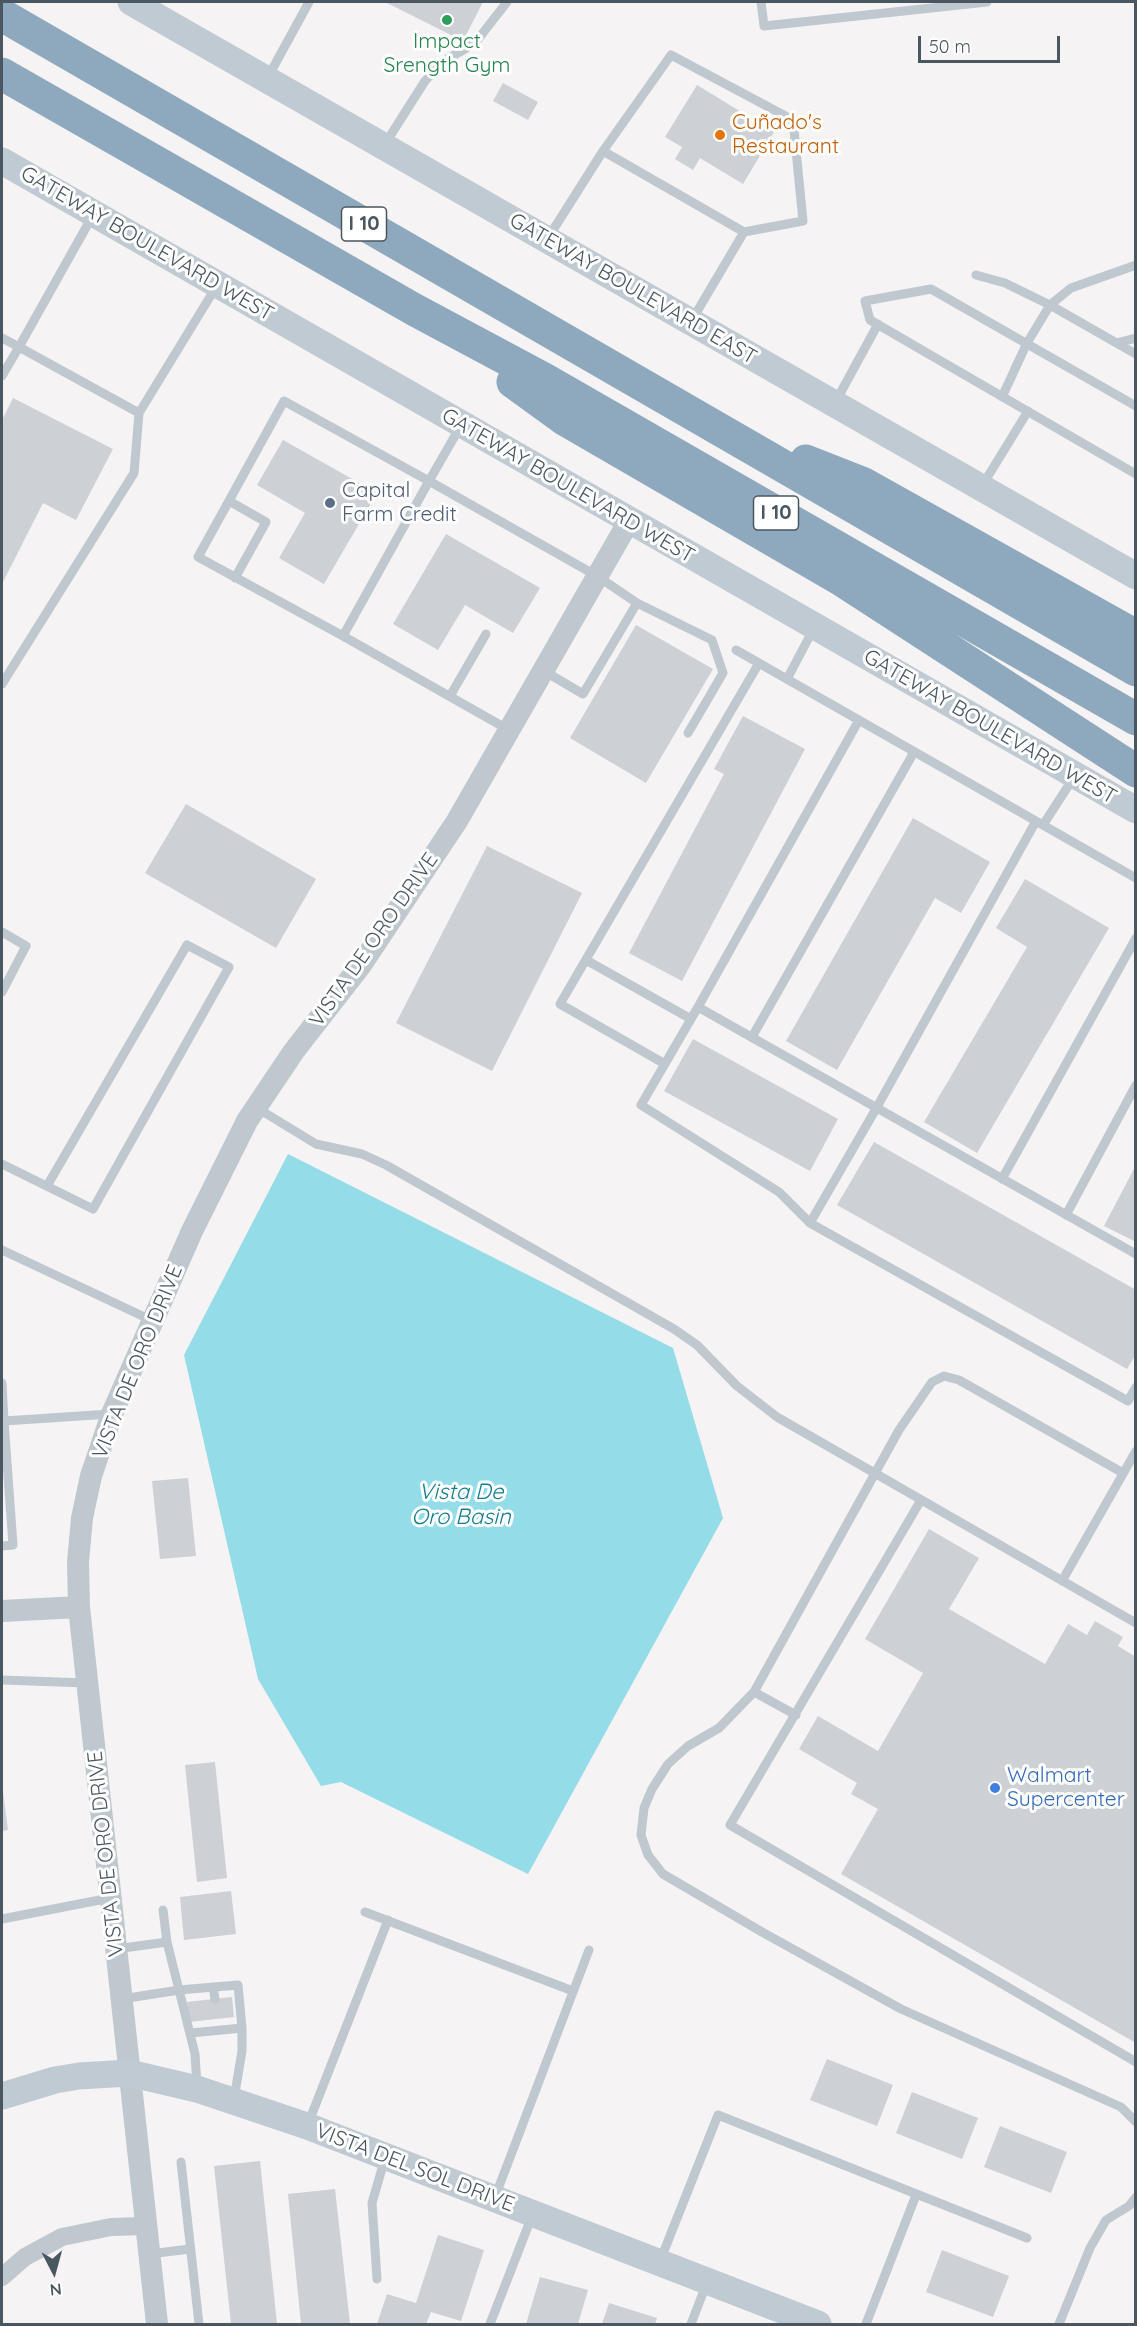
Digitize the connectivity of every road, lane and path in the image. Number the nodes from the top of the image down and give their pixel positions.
1 (131, 2) edge
2 (309, 2) edge
3 (507, 2) edge
4 (761, 2) edge
5 (987, 2) edge
6 (2, 8) edge
7 (14, 22) edge
8 (2, 74) edge
9 (267, 79) junction
10 (384, 146) junction
11 (603, 151) junction
12 (2, 161) edge
13 (94, 214) junction
14 (744, 232) junction
15 (548, 240) junction
16 (1136, 265) edge
17 (976, 275) dead end
18 (217, 285) junction
19 (1050, 305) junction
20 (415, 310) junction
21 (691, 322) junction
22 (878, 324) junction
23 (2, 338) edge
24 (1136, 338) edge
25 (1028, 343) junction
26 (1116, 343) junction
27 (19, 347) junction
28 (1136, 354) edge
29 (2, 376) edge
30 (1002, 397) junction
31 (834, 404) junction
32 (1136, 406) edge
33 (1028, 411) junction
34 (139, 413) junction
35 (700, 420) junction
36 (462, 425) junction
37 (1136, 474) edge
38 (429, 481) junction
39 (981, 488) junction
40 (229, 501) junction
41 (629, 521) junction
42 (597, 576) junction
43 (1136, 576) edge
44 (235, 578) junction
45 (637, 603) junction
46 (815, 627) junction
47 (486, 634) dead end
48 (343, 636) junction
49 (1136, 636) edge
50 (735, 650) dead end
51 (759, 663) junction
52 (543, 670) junction
53 (1136, 670) edge
54 (787, 679) junction
55 (2, 684) edge
56 (450, 696) junction
57 (1136, 719) edge
58 (859, 720) junction
59 (509, 730) junction
60 (688, 733) dead end
61 (914, 752) junction
62 (1136, 771) edge
63 (1076, 775) junction
64 (1136, 810) edge
65 (1039, 823) junction
66 (1136, 878) edge
67 (2, 932) edge
68 (1136, 938) edge
69 (586, 960) junction
70 (2, 992) edge
71 (698, 1007) junction
72 (691, 1019) junction
73 (752, 1037) junction
74 (665, 1064) junction
75 (1136, 1086) edge
76 (255, 1107) junction
77 (877, 1107) junction
78 (2, 1164) edge
79 (1002, 1179) junction
80 (47, 1186) junction
81 (1066, 1215) junction
82 (810, 1223) junction
83 (2, 1250) edge
84 (1136, 1254) edge
85 (153, 1321) junction
86 (2, 1383) edge
87 (1136, 1387) edge
88 (112, 1414) junction
89 (4, 1421) junction
90 (1136, 1450) edge
91 (876, 1473) junction
92 (1123, 1473) junction
93 (921, 1500) junction
94 (2, 1546) edge
95 (1062, 1581) junction
96 (79, 1606) junction
97 (2, 1611) edge
98 (1136, 1623) edge
99 (2, 1680) edge
100 (87, 1683) junction
101 (754, 1692) junction
102 (796, 1715) junction
103 (110, 1898) junction
104 (163, 1910) dead end
105 (365, 1912) dead end
106 (2, 1919) edge
107 (388, 1920) junction
108 (167, 1942) junction
109 (116, 1949) junction
110 (588, 1950) dead end
111 (213, 1987) junction
112 (179, 1990) junction
113 (573, 1991) junction
114 (122, 1999) junction
115 (215, 1999) dead end
116 (217, 2019) dead end
117 (242, 2028) junction
118 (218, 2030) junction
119 (190, 2033) junction
120 (1136, 2062) edge
121 (129, 2073) junction
122 (197, 2089) junction
123 (2, 2096) edge
124 (234, 2101) junction
125 (1136, 2122) edge
126 (307, 2126) junction
127 (386, 2157) junction
128 (181, 2162) dead end
129 (916, 2195) junction
130 (1136, 2197) edge
131 (495, 2199) junction
132 (533, 2214) junction
133 (146, 2226) junction
134 (1027, 2238) dead end
135 (190, 2249) junction
136 (149, 2254) junction
137 (659, 2263) junction
138 (2, 2277) edge
139 (377, 2280) dead end
140 (707, 2282) junction
141 (157, 2325) edge
142 (199, 2325) edge
143 (490, 2325) edge
144 (691, 2325) edge
145 (818, 2325) edge
146 (866, 2325) edge
147 (1059, 2325) edge

1 - 9 main road, GATEWAY BOULEVARD EAST
2 - 9 lane
3 - 10 lane
4 - 5 lane
6 - 7 highway
7 - 35 highway, I 10
8 - 20 highway, I 10
9 - 10 main road, GATEWAY BOULEVARD EAST
10 - 15 main road, GATEWAY BOULEVARD EAST
11 - 14 lane
11 - 14 lane
11 - 15 lane
12 - 13 main road, GATEWAY BOULEVARD WEST
13 - 18 main road, GATEWAY BOULEVARD WEST
13 - 27 lane
14 - 21 lane
15 - 21 main road, GATEWAY BOULEVARD EAST
16 - 19 lane
17 - 19 lane
18 - 34 lane
18 - 36 main road, GATEWAY BOULEVARD WEST
19 - 25 lane
19 - 26 lane
20 - 57 highway, I 10
20 - 62 highway
21 - 31 main road, GATEWAY BOULEVARD EAST
22 - 25 lane
22 - 30 lane
22 - 31 lane
23 - 27 lane
24 - 26 lane
25 - 30 lane
25 - 32 lane
26 - 28 lane
27 - 29 lane
27 - 34 lane
30 - 33 lane
31 - 39 main road, GATEWAY BOULEVARD EAST
33 - 37 lane
33 - 39 lane
34 - 55 lane
35 - 49 highway
35 - 53 highway, I 10
36 - 38 lane
36 - 41 main road, GATEWAY BOULEVARD WEST
38 - 40 lane
38 - 42 lane
38 - 48 lane
39 - 43 main road, GATEWAY BOULEVARD EAST
40 - 44 lane
40 - 44 lane
41 - 42 street, VISTA DE ORO DRIVE
41 - 46 main road, GATEWAY BOULEVARD WEST
42 - 45 lane
42 - 52 street, VISTA DE ORO DRIVE
44 - 48 lane
45 - 52 lane
45 - 60 lane
46 - 54 lane
46 - 63 main road, GATEWAY BOULEVARD WEST
47 - 56 lane
48 - 56 lane
50 - 51 lane
51 - 54 lane
51 - 69 lane
52 - 59 street, VISTA DE ORO DRIVE
54 - 58 lane
56 - 59 lane
58 - 61 lane
58 - 71 lane
59 - 76 street, VISTA DE ORO DRIVE
61 - 65 lane
61 - 73 lane
63 - 64 main road, GATEWAY BOULEVARD WEST
63 - 65 lane
65 - 66 lane
65 - 77 lane
67 - 70 lane
68 - 79 lane
69 - 72 lane
69 - 74 lane
71 - 72 lane
71 - 73 lane
72 - 74 lane
73 - 77 lane
74 - 82 lane
75 - 81 lane
76 - 85 street, VISTA DE ORO DRIVE
76 - 91 lane
77 - 79 lane
77 - 82 lane
78 - 80 lane
79 - 81 lane
80 - 80 lane
81 - 84 lane
82 - 87 lane
83 - 85 lane
85 - 88 street, VISTA DE ORO DRIVE
86 - 89 lane
88 - 89 lane
88 - 96 street, VISTA DE ORO DRIVE
89 - 94 lane
90 - 92 lane
91 - 92 lane
91 - 93 lane
91 - 101 lane
92 - 95 lane
93 - 95 lane
93 - 102 lane
95 - 98 lane
96 - 97 street
96 - 100 street, VISTA DE ORO DRIVE
99 - 100 lane
100 - 103 street, VISTA DE ORO DRIVE
101 - 102 lane
101 - 125 lane
102 - 120 lane
103 - 106 lane
103 - 109 street, VISTA DE ORO DRIVE
104 - 108 lane
105 - 107 lane
107 - 113 lane
107 - 126 lane
108 - 109 lane
108 - 112 lane
109 - 114 street, VISTA DE ORO DRIVE
110 - 113 lane
111 - 112 lane
111 - 115 lane
111 - 117 lane
112 - 114 lane
112 - 119 lane
113 - 131 lane
114 - 121 street, VISTA DE ORO DRIVE
116 - 118 lane
117 - 118 lane
117 - 124 lane
118 - 119 lane
119 - 122 lane
121 - 122 main road, VISTA DEL SOL DRIVE
121 - 123 main road, VISTA DEL SOL DRIVE
121 - 133 street, VISTA DE ORO DRIVE
122 - 124 main road, VISTA DEL SOL DRIVE
124 - 126 main road, VISTA DEL SOL DRIVE
126 - 127 main road, VISTA DEL SOL DRIVE
127 - 131 main road, VISTA DEL SOL DRIVE
127 - 139 lane
128 - 135 lane
129 - 134 lane
129 - 137 lane
129 - 146 lane
130 - 147 lane
131 - 132 main road, VISTA DEL SOL DRIVE
132 - 137 main road, VISTA DEL SOL DRIVE
132 - 143 lane
133 - 136 street, VISTA DE ORO DRIVE
133 - 138 street
135 - 136 lane
135 - 142 lane
136 - 141 street, VISTA DE ORO DRIVE
137 - 140 main road, VISTA DEL SOL DRIVE
140 - 144 lane
140 - 145 main road, VISTA DEL SOL DRIVE

